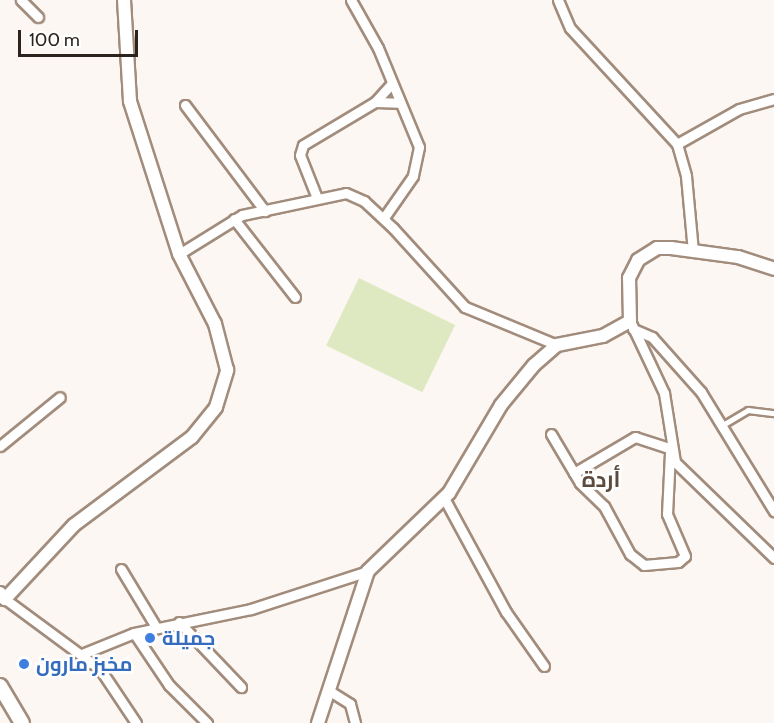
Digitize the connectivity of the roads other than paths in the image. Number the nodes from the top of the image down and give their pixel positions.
1 (21, 0) edge
2 (124, 0) edge
3 (351, 0) edge
4 (558, 0) edge
5 (38, 16) dead end
6 (390, 84) junction
7 (774, 99) edge
8 (375, 102) junction
9 (399, 103) junction
10 (185, 105) dead end
11 (677, 144) junction
12 (317, 198) junction
13 (265, 211) junction
14 (234, 219) junction
15 (383, 219) junction
16 (693, 252) junction
17 (179, 254) junction
18 (774, 269) edge
19 (295, 297) dead end
20 (632, 325) junction
21 (557, 345) junction
22 (60, 397) dead end
23 (774, 413) edge
24 (723, 425) junction
25 (551, 434) dead end
26 (0, 446) edge
27 (669, 451) junction
28 (574, 473) junction
29 (444, 498) junction
30 (774, 512) edge
31 (774, 558) edge
32 (121, 569) dead end
33 (368, 571) junction
34 (2, 596) edge
35 (179, 622) junction
36 (156, 627) junction
37 (134, 633) junction
38 (82, 654) junction
39 (544, 666) dead end
40 (0, 686) edge
41 (242, 687) dead end
42 (328, 690) junction
43 (5, 705) edge
44 (22, 723) edge
45 (136, 723) edge
46 (207, 723) edge
47 (318, 723) edge
48 (355, 723) edge

1 - 5 street
2 - 17 street
3 - 6 street
4 - 11 street
6 - 8 street
6 - 9 street
7 - 11 street
8 - 9 street
8 - 12 street
9 - 15 street
10 - 13 street
11 - 16 street
12 - 13 street
12 - 15 street
13 - 14 street
14 - 17 street
14 - 19 street
15 - 21 street
16 - 18 street
16 - 20 street
17 - 34 street
20 - 21 street
20 - 24 street
20 - 27 street
21 - 29 street
22 - 26 street
23 - 24 lane
24 - 30 street
25 - 28 street
27 - 28 street
27 - 28 street
27 - 31 street
29 - 33 street
29 - 39 street
32 - 36 street
33 - 35 street
33 - 42 street
34 - 38 street
35 - 36 street
35 - 41 street
36 - 37 street
37 - 38 street
37 - 46 street
38 - 45 street
40 - 43 main road
42 - 47 street
42 - 48 street
43 - 44 main road

